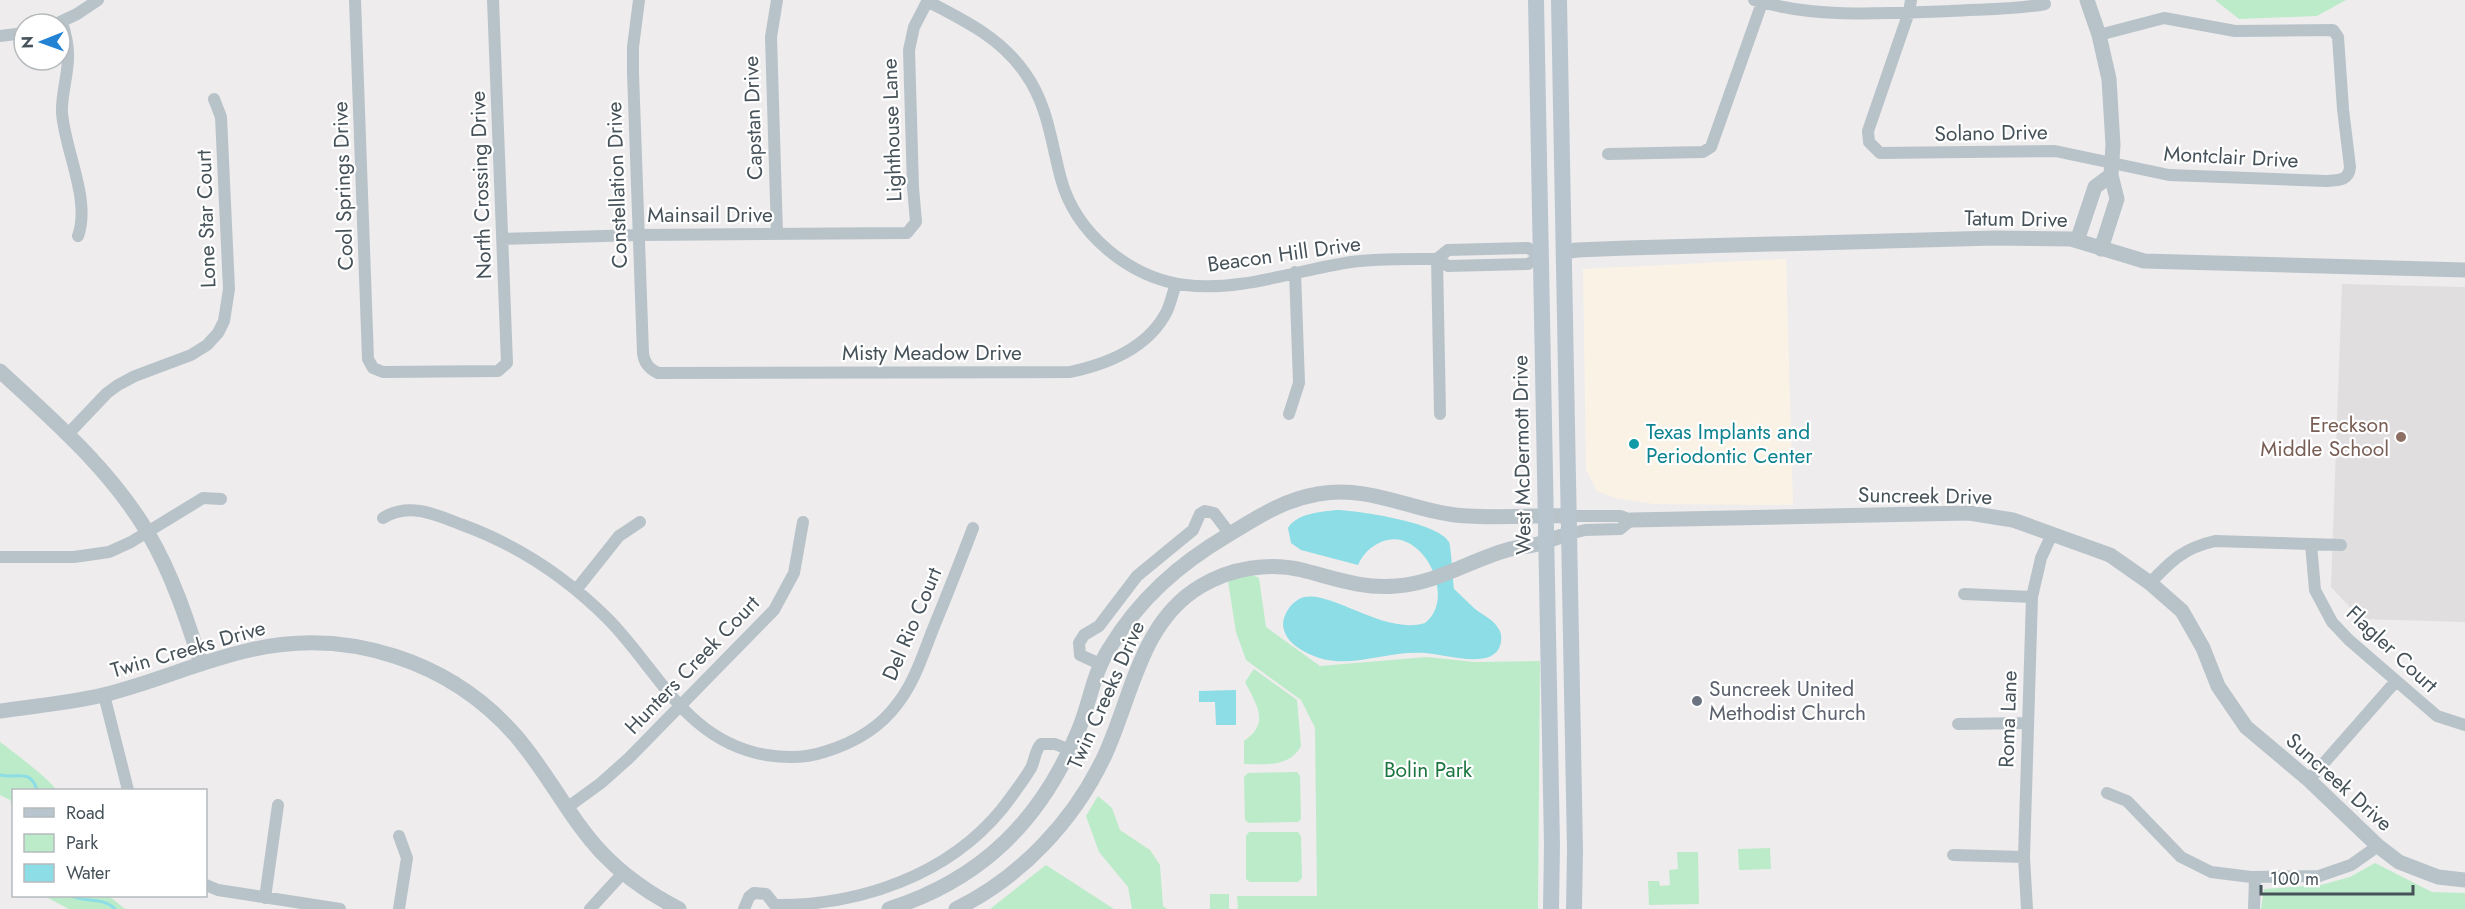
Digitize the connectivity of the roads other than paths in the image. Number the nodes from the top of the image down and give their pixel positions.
1 (98, 0) edge
2 (355, 0) edge
3 (493, 0) edge
4 (639, 0) edge
5 (777, 0) edge
6 (928, 0) edge
7 (1536, 0) edge
8 (1559, 0) edge
9 (2087, 0) edge
10 (1760, 1) edge
11 (2045, 4) dead end
12 (1910, 6) edge
13 (72, 15) edge
14 (2100, 35) junction
15 (65, 72) edge
16 (214, 99) dead end
17 (1608, 154) dead end
18 (2111, 169) junction
19 (915, 226) joint
20 (777, 234) junction
21 (639, 235) junction
22 (78, 236) dead end
23 (502, 239) junction
24 (2077, 241) junction
25 (2101, 249) junction
26 (1564, 252) junction
27 (1541, 256) junction
28 (1437, 259) junction
29 (2465, 270) edge
30 (1295, 272) junction
31 (1176, 284) junction
32 (505, 367) joint
33 (649, 368) joint
34 (0, 371) edge
35 (1289, 414) dead end
36 (1440, 414) dead end
37 (68, 434) junction
38 (221, 499) dead end
39 (1546, 515) junction
40 (1568, 516) junction
41 (383, 518) dead end
42 (1631, 520) junction
43 (640, 522) dead end
44 (803, 522) dead end
45 (973, 528) dead end
46 (147, 532) junction
47 (1230, 534) junction
48 (1569, 534) junction
49 (2052, 534) junction
50 (1546, 541) junction
51 (2311, 544) junction
52 (2341, 545) dead end
53 (0, 558) edge
54 (2150, 583) junction
55 (576, 590) junction
56 (1964, 594) dead end
57 (2032, 597) junction
58 (201, 664) junction
59 (1100, 664) junction
60 (2396, 681) junction
61 (104, 695) junction
62 (680, 705) junction
63 (0, 711) edge
64 (2026, 723) junction
65 (1958, 724) dead end
66 (2465, 725) edge
67 (1070, 750) junction
68 (2309, 780) junction
69 (128, 789) edge
70 (2108, 793) dead end
71 (278, 805) dead end
72 (568, 807) junction
73 (399, 836) dead end
74 (2378, 846) junction
75 (1953, 855) dead end
76 (2024, 857) junction
77 (623, 873) junction
78 (2255, 877) junction
79 (2465, 880) edge
80 (207, 885) edge
81 (265, 898) junction
82 (340, 909) edge
83 (399, 909) edge
84 (590, 909) edge
85 (679, 909) edge
86 (744, 909) edge
87 (889, 909) edge
88 (956, 909) edge
89 (1551, 909) edge
90 (1574, 909) edge
91 (2027, 909) edge
92 (2254, 909) edge

1 - 13 street
2 - 32 street, Cool Springs Drive
3 - 23 street, North Crossing Drive
4 - 21 street, Constellation Drive
5 - 20 street, Capstan Drive
6 - 19 street, Lighthouse Lane
6 - 31 street, Beacon Hill Drive
7 - 27 main road, West McDermott Drive
8 - 26 main road
9 - 14 street
10 - 12 street
10 - 17 street
11 - 12 street
12 - 18 street, Solano Drive
14 - 18 street
14 - 18 street, Montclair Drive
15 - 22 street
16 - 37 street, Lone Star Court
18 - 24 street
18 - 25 street
19 - 20 street, Mainsail Drive
20 - 21 street, Mainsail Drive
21 - 23 street, Mainsail Drive
21 - 33 street, Constellation Drive
23 - 32 street, North Crossing Drive
24 - 25 street, Tatum Drive
24 - 26 street, Tatum Drive
25 - 29 street, Tatum Drive
26 - 27 main road
26 - 40 main road
27 - 28 street, Beacon Hill Drive
27 - 39 main road, West McDermott Drive
28 - 30 street, Beacon Hill Drive
28 - 36 street
30 - 31 street, Beacon Hill Drive
30 - 35 street
31 - 33 street, Misty Meadow Drive
34 - 37 street
37 - 46 street
38 - 46 street
39 - 40 street, Twin Creeks Drive
39 - 47 street, Twin Creeks Drive
39 - 50 main road, West McDermott Drive
40 - 42 street, Suncreek Drive
40 - 48 main road
41 - 55 street, Del Rio Court
42 - 48 street, Suncreek Drive
42 - 49 street, Suncreek Drive
43 - 55 street
44 - 62 street, Hunters Creek Court
45 - 62 street, Del Rio Court
46 - 53 street
46 - 58 street
47 - 59 street, Twin Creeks Drive
47 - 59 street
48 - 50 street, Twin Creeks Drive
48 - 90 main road
49 - 54 street, Suncreek Drive
49 - 57 street, Roma Lane
50 - 88 street, Twin Creeks Drive
50 - 89 main road, West McDermott Drive
51 - 52 street
51 - 54 street
51 - 60 street, Flagler Court
54 - 68 street, Suncreek Drive
55 - 62 street, Del Rio Court
56 - 57 street
57 - 64 street, Roma Lane
58 - 61 street, Twin Creeks Drive
58 - 72 street, Twin Creeks Drive
59 - 67 street, Twin Creeks Drive
60 - 66 street, Flagler Court
60 - 68 street
61 - 63 street, Twin Creeks Drive
61 - 69 street
62 - 72 street, Hunters Creek Court
64 - 65 street
64 - 76 street, Roma Lane
67 - 86 street
67 - 87 street, Twin Creeks Drive
68 - 74 street, Suncreek Drive
70 - 78 street
71 - 81 street
72 - 77 street, Twin Creeks Drive
73 - 83 street
74 - 78 street
74 - 79 street, Suncreek Drive
75 - 76 street
76 - 91 street, Roma Lane
77 - 84 street
77 - 85 street, Twin Creeks Drive
78 - 92 street
80 - 81 street
81 - 82 street

